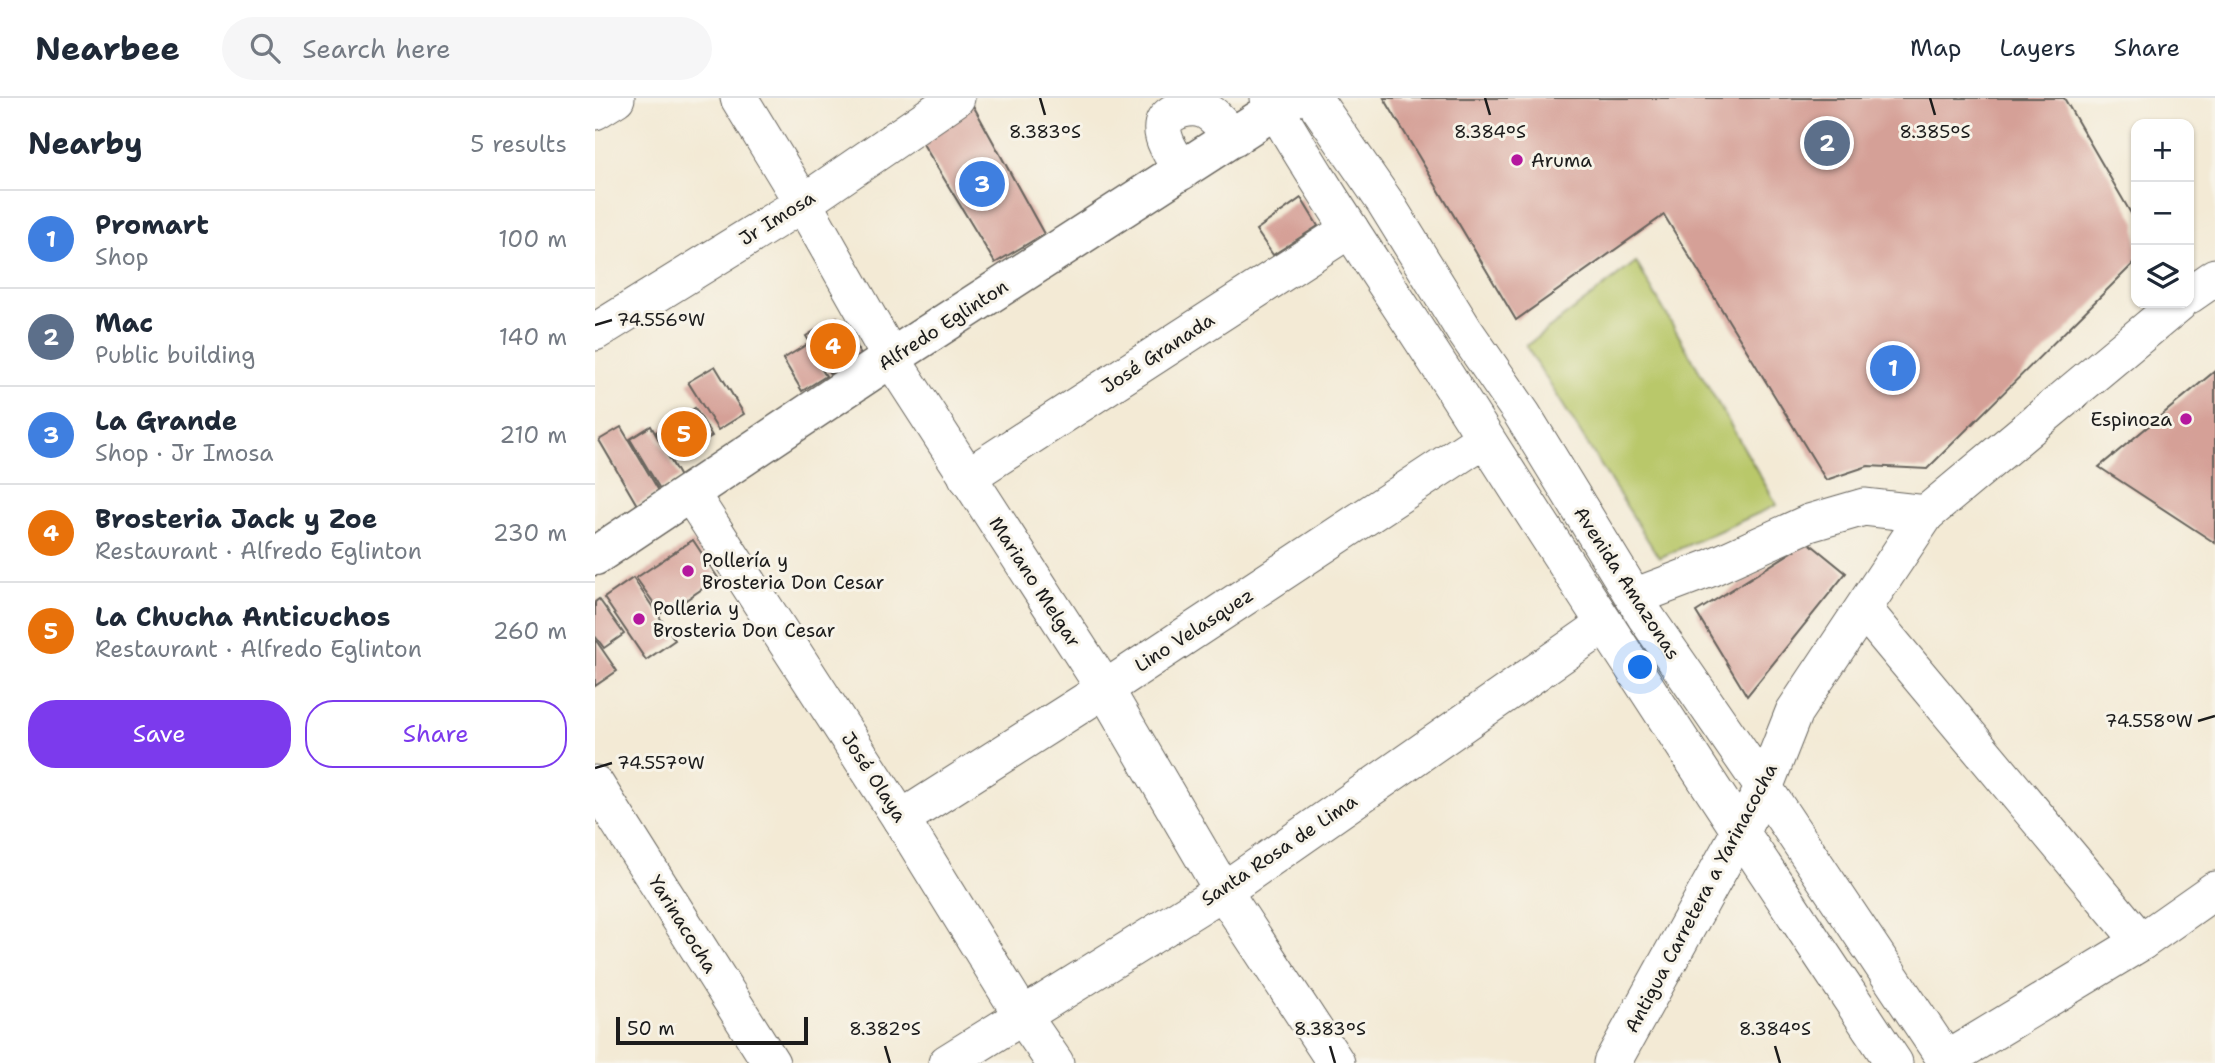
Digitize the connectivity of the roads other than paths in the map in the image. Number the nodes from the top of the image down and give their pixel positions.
1 (616, 98) edge
2 (739, 98) edge
3 (955, 98) edge
4 (1313, 98) edge
5 (1279, 102) edge
6 (595, 111) edge
7 (1234, 138) junction
8 (1182, 171) junction
9 (803, 203) junction
10 (1350, 229) junction
11 (2215, 277) edge
12 (2194, 292) edge
13 (2173, 308) edge
14 (595, 332) edge
15 (891, 358) junction
16 (1485, 438) junction
17 (967, 477) junction
18 (690, 493) junction
19 (1926, 514) junction
20 (595, 556) edge
21 (1634, 597) junction
22 (1864, 610) junction
23 (1604, 625) junction
24 (1105, 689) junction
25 (595, 785) edge
26 (1764, 788) junction
27 (901, 819) junction
28 (1739, 833) junction
29 (2215, 890) edge
30 (1223, 891) junction
31 (2141, 942) junction
32 (1022, 1015) junction
33 (1947, 1061) edge
34 (771, 1063) edge
35 (947, 1063) edge
36 (1055, 1063) edge
37 (1336, 1063) edge
38 (1612, 1063) edge
39 (1894, 1063) edge

1 - 6 street
2 - 9 street, Mariano Melgar
3 - 9 street, Jr Imosa
4 - 21 street, Avenida Amazonas
5 - 7 main road, Alfredo Eglinton
5 - 10 street
7 - 8 main road, Alfredo Eglinton
7 - 8 street
8 - 15 main road, Alfredo Eglinton
9 - 14 street, Jr Imosa
9 - 15 street, Mariano Melgar
10 - 16 street
10 - 17 street, José Granada
11 - 12 street
13 - 19 street, Antigua Carretera a Yarinacocha
15 - 17 street, Mariano Melgar
15 - 18 main road, Alfredo Eglinton
16 - 23 street
16 - 24 street, Lino Velasquez
17 - 24 street, Mariano Melgar
18 - 20 main road, Alfredo Eglinton
18 - 27 street, José Olaya
19 - 21 street
19 - 22 street, Antigua Carretera a Yarinacocha
21 - 26 street, Avenida Amazonas
22 - 26 street, Antigua Carretera a Yarinacocha
22 - 31 street
23 - 28 street
23 - 30 street, Santa Rosa de Lima
24 - 27 street, Lino Velasquez
24 - 30 street, Mariano Melgar
25 - 34 street, Yarinacocha
26 - 28 street, Antigua Carretera a Yarinacocha
26 - 33 street, Avenida Amazonas
27 - 32 street, José Olaya
28 - 38 street, Antigua Carretera a Yarinacocha
28 - 39 street
29 - 31 street
30 - 32 street, Santa Rosa de Lima
30 - 37 street, Mariano Melgar
31 - 33 street
32 - 35 street, Santa Rosa de Lima
32 - 36 street, José Olaya

